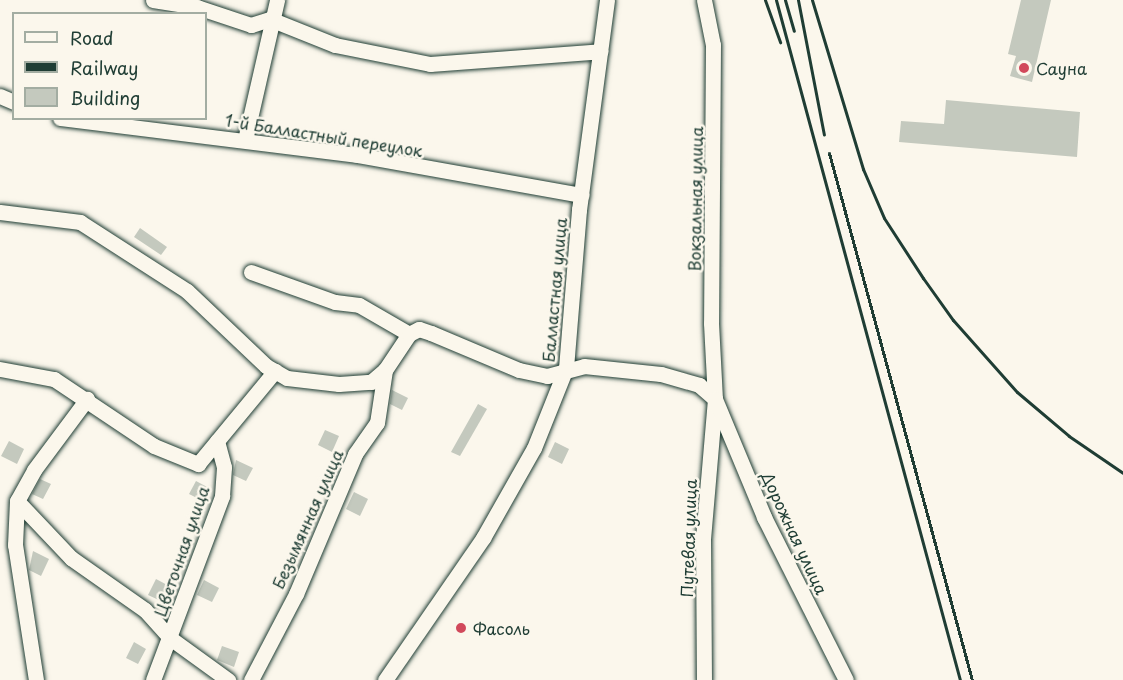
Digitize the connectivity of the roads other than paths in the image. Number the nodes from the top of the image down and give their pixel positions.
1 (153, 0) edge
2 (278, 0) edge
3 (607, 0) edge
4 (704, 0) edge
5 (270, 19) junction
6 (601, 51) junction
7 (77, 120) edge
8 (245, 140) junction
9 (581, 195) junction
10 (0, 212) edge
11 (251, 272) dead end
12 (409, 334) junction
13 (566, 368) junction
14 (0, 369) edge
15 (385, 370) junction
16 (275, 371) junction
17 (87, 399) junction
18 (716, 399) junction
19 (217, 441) junction
20 (17, 501) junction
21 (170, 638) junction
22 (36, 680) edge
23 (153, 680) edge
24 (228, 680) edge
25 (251, 680) edge
26 (385, 680) edge
27 (704, 680) edge
28 (846, 680) edge

1 - 5 street
2 - 5 street
3 - 6 street, Балластная улица
4 - 18 street, Вокзальная улица
5 - 6 street
5 - 8 street
6 - 9 street, Балластная улица
7 - 8 street, 1-й Балластный переулок
8 - 9 street, 1-й Балластный переулок
9 - 13 street, Балластная улица
10 - 16 street
11 - 12 street
12 - 13 street
12 - 15 street
13 - 18 street
13 - 26 street, Балластная улица
14 - 17 street
15 - 16 street
15 - 25 street, Безымянная улица
16 - 19 street
17 - 19 street
17 - 20 street
18 - 27 street, Путевая улица
18 - 28 street, Дорожная улица
19 - 21 street, Цветочная улица
20 - 21 street, Цветочная улица
20 - 22 street
21 - 23 street, Цветочная улица
21 - 24 street, Цветочная улица

